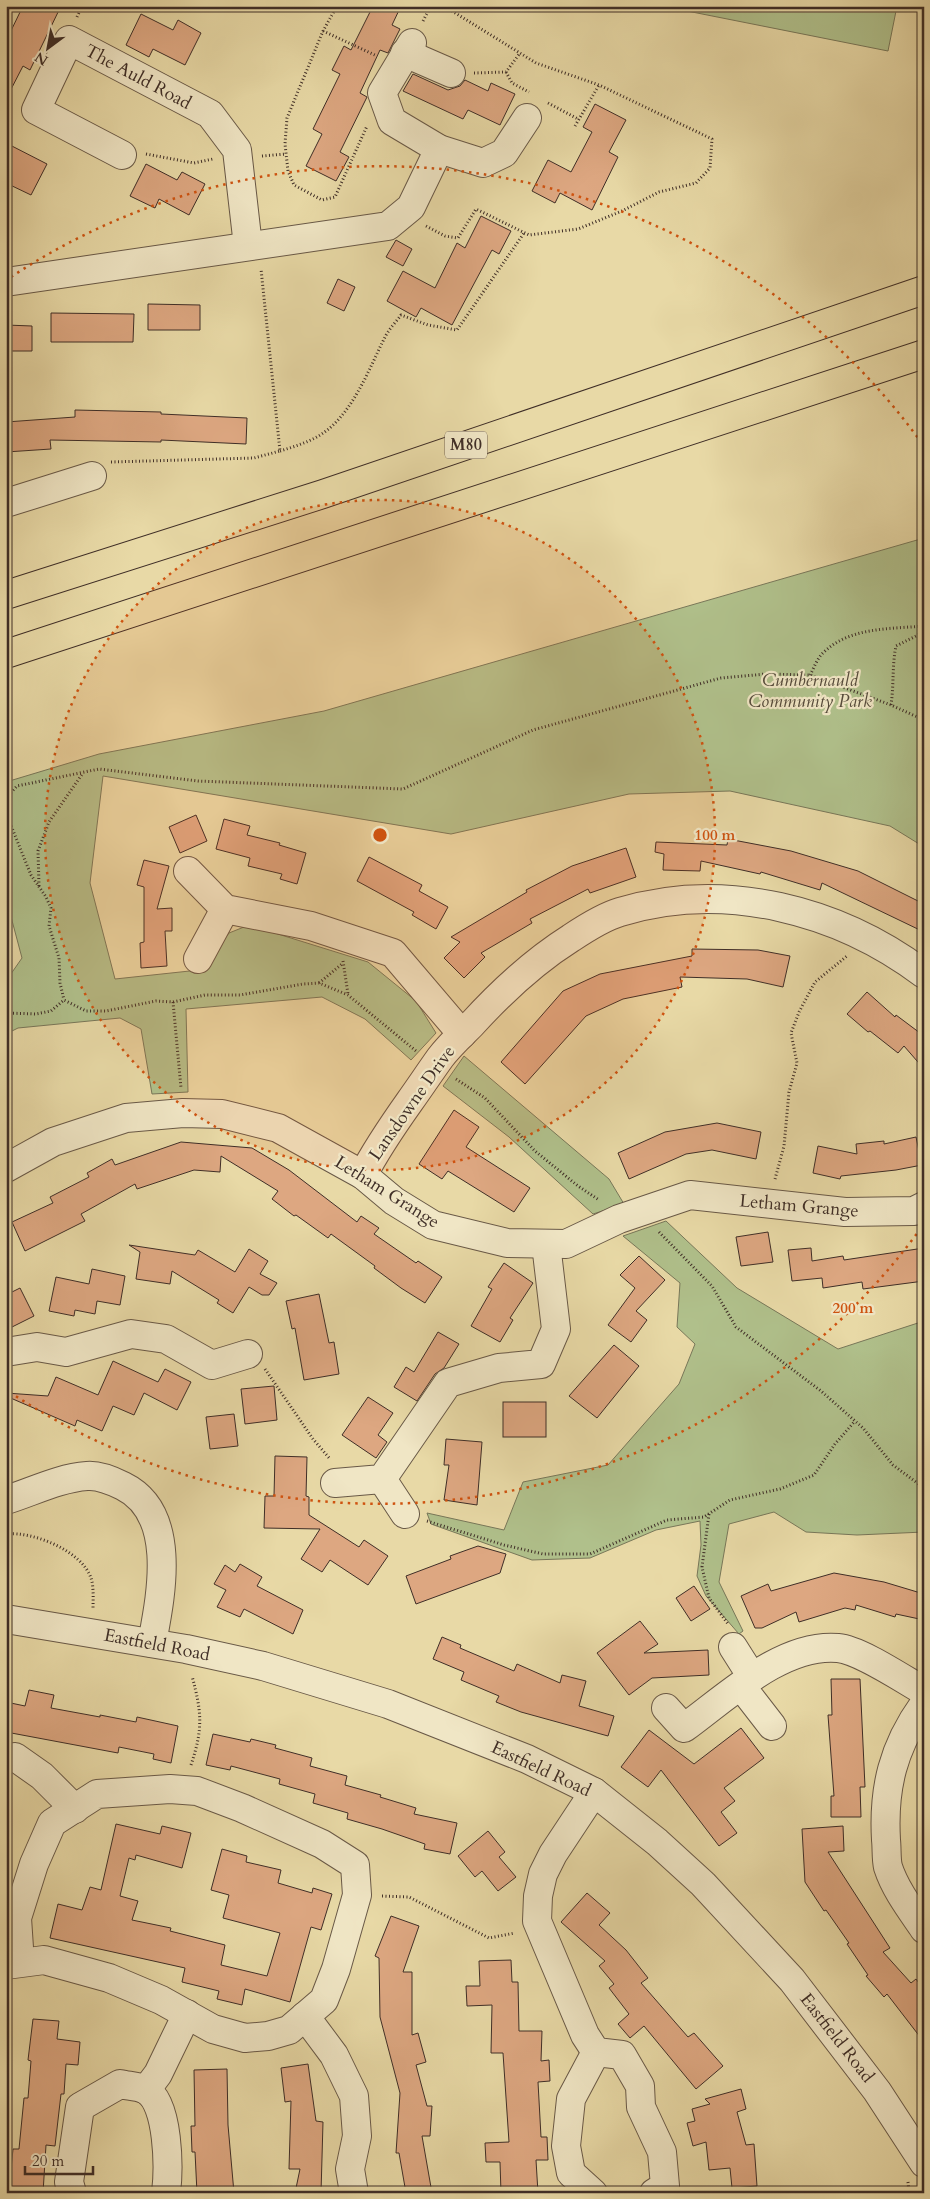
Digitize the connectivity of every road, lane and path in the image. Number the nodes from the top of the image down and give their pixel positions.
1 (337, 6) edge
2 (431, 6) edge
3 (444, 6) edge
4 (425, 18) dead end
5 (323, 31) junction
6 (520, 52) junction
7 (405, 54) junction
8 (450, 73) joint
9 (599, 85) junction
10 (382, 93) junction
11 (527, 118) dead end
12 (575, 126) dead end
13 (439, 149) junction
14 (286, 154) junction
15 (122, 155) joint
16 (238, 158) junction
17 (424, 226) dead end
18 (524, 233) junction
19 (248, 246) junction
20 (262, 281) dead end
21 (6, 282) edge
22 (924, 290) edge
23 (924, 354) edge
24 (280, 451) junction
25 (92, 476) joint
26 (6, 503) edge
27 (6, 595) edge
28 (924, 626) edge
29 (924, 632) edge
30 (6, 654) edge
31 (810, 674) junction
32 (891, 705) junction
33 (924, 720) edge
34 (84, 772) junction
35 (6, 798) edge
36 (6, 813) edge
37 (188, 871) dead end
38 (39, 886) junction
39 (225, 909) junction
40 (868, 938) junction
41 (198, 960) dead end
42 (924, 974) edge
43 (319, 983) junction
44 (348, 995) junction
45 (64, 1000) junction
46 (173, 1002) junction
47 (6, 1013) edge
48 (462, 1034) junction
49 (435, 1066) junction
50 (183, 1114) junction
51 (6, 1168) edge
52 (363, 1175) junction
53 (590, 1194) dead end
54 (769, 1204) junction
55 (924, 1206) edge
56 (659, 1232) dead end
57 (546, 1244) junction
58 (6, 1352) edge
59 (248, 1354) joint
60 (855, 1421) junction
61 (382, 1479) junction
62 (344, 1482) joint
63 (924, 1488) edge
64 (6, 1500) edge
65 (405, 1514) joint
66 (709, 1514) junction
67 (6, 1534) edge
68 (6, 1619) edge
69 (91, 1632) junction
70 (152, 1643) junction
71 (733, 1647) joint
72 (186, 1649) junction
73 (747, 1682) junction
74 (924, 1690) edge
75 (924, 1704) edge
76 (666, 1708) dead end
77 (772, 1726) dead end
78 (6, 1759) edge
79 (184, 1790) junction
80 (594, 1792) junction
81 (76, 1808) junction
82 (357, 1895) junction
83 (540, 1928) junction
84 (924, 1929) edge
85 (13, 1964) edge
86 (187, 2014) junction
87 (305, 2016) junction
88 (596, 2052) junction
89 (146, 2090) junction
90 (924, 2163) edge
91 (72, 2193) edge
92 (166, 2193) edge
93 (354, 2193) edge
94 (593, 2193) edge
95 (654, 2193) edge

1 - 5 path
2 - 4 path
3 - 6 path
5 - 7 path
5 - 14 path
6 - 8 path
6 - 9 path
7 - 8 street
7 - 10 street
9 - 12 path
9 - 18 path
10 - 13 street
10 - 14 path
11 - 13 street
13 - 19 street
14 - 16 path
15 - 16 path
15 - 16 street, The Auld Road
16 - 19 street, The Auld Road
17 - 18 path
18 - 24 path
19 - 21 street
20 - 24 path
22 - 27 highway, M80
23 - 30 highway
24 - 25 path
25 - 26 street
28 - 31 path
29 - 32 path
31 - 32 path
31 - 34 path
32 - 33 path
34 - 35 path
34 - 38 path
36 - 38 path
37 - 39 street
38 - 45 path
39 - 41 street
39 - 48 street, Lansdowne Drive
40 - 42 street, Lansdowne Drive
40 - 48 street, Lansdowne Drive
40 - 54 path
43 - 44 path
43 - 44 path
43 - 46 path
44 - 49 path
45 - 46 path
45 - 47 path
46 - 50 path
48 - 49 street, Lansdowne Drive
49 - 52 street, Lansdowne Drive
49 - 53 path
50 - 51 street, Letham Grange
50 - 52 street, Letham Grange
52 - 57 street, Letham Grange
54 - 55 street, Letham Grange
54 - 57 street, Letham Grange
56 - 60 path
57 - 61 street
58 - 59 street
59 - 62 path
60 - 63 path
60 - 66 path
61 - 62 street
61 - 65 street
64 - 70 street
65 - 66 path
66 - 71 path
67 - 69 path
68 - 69 street, Eastfield Road
69 - 70 street, Eastfield Road
70 - 72 street, Eastfield Road
71 - 73 street
72 - 79 path
72 - 80 street, Eastfield Road
73 - 74 street
73 - 76 street
73 - 77 street
75 - 84 street
78 - 81 street
79 - 81 street
79 - 82 street
80 - 83 street
80 - 90 street, Eastfield Road
81 - 85 street
82 - 83 path
82 - 87 street
83 - 88 street
85 - 86 street
86 - 87 street
86 - 89 street
87 - 93 street
88 - 94 street
88 - 95 street
89 - 91 street
89 - 92 street

